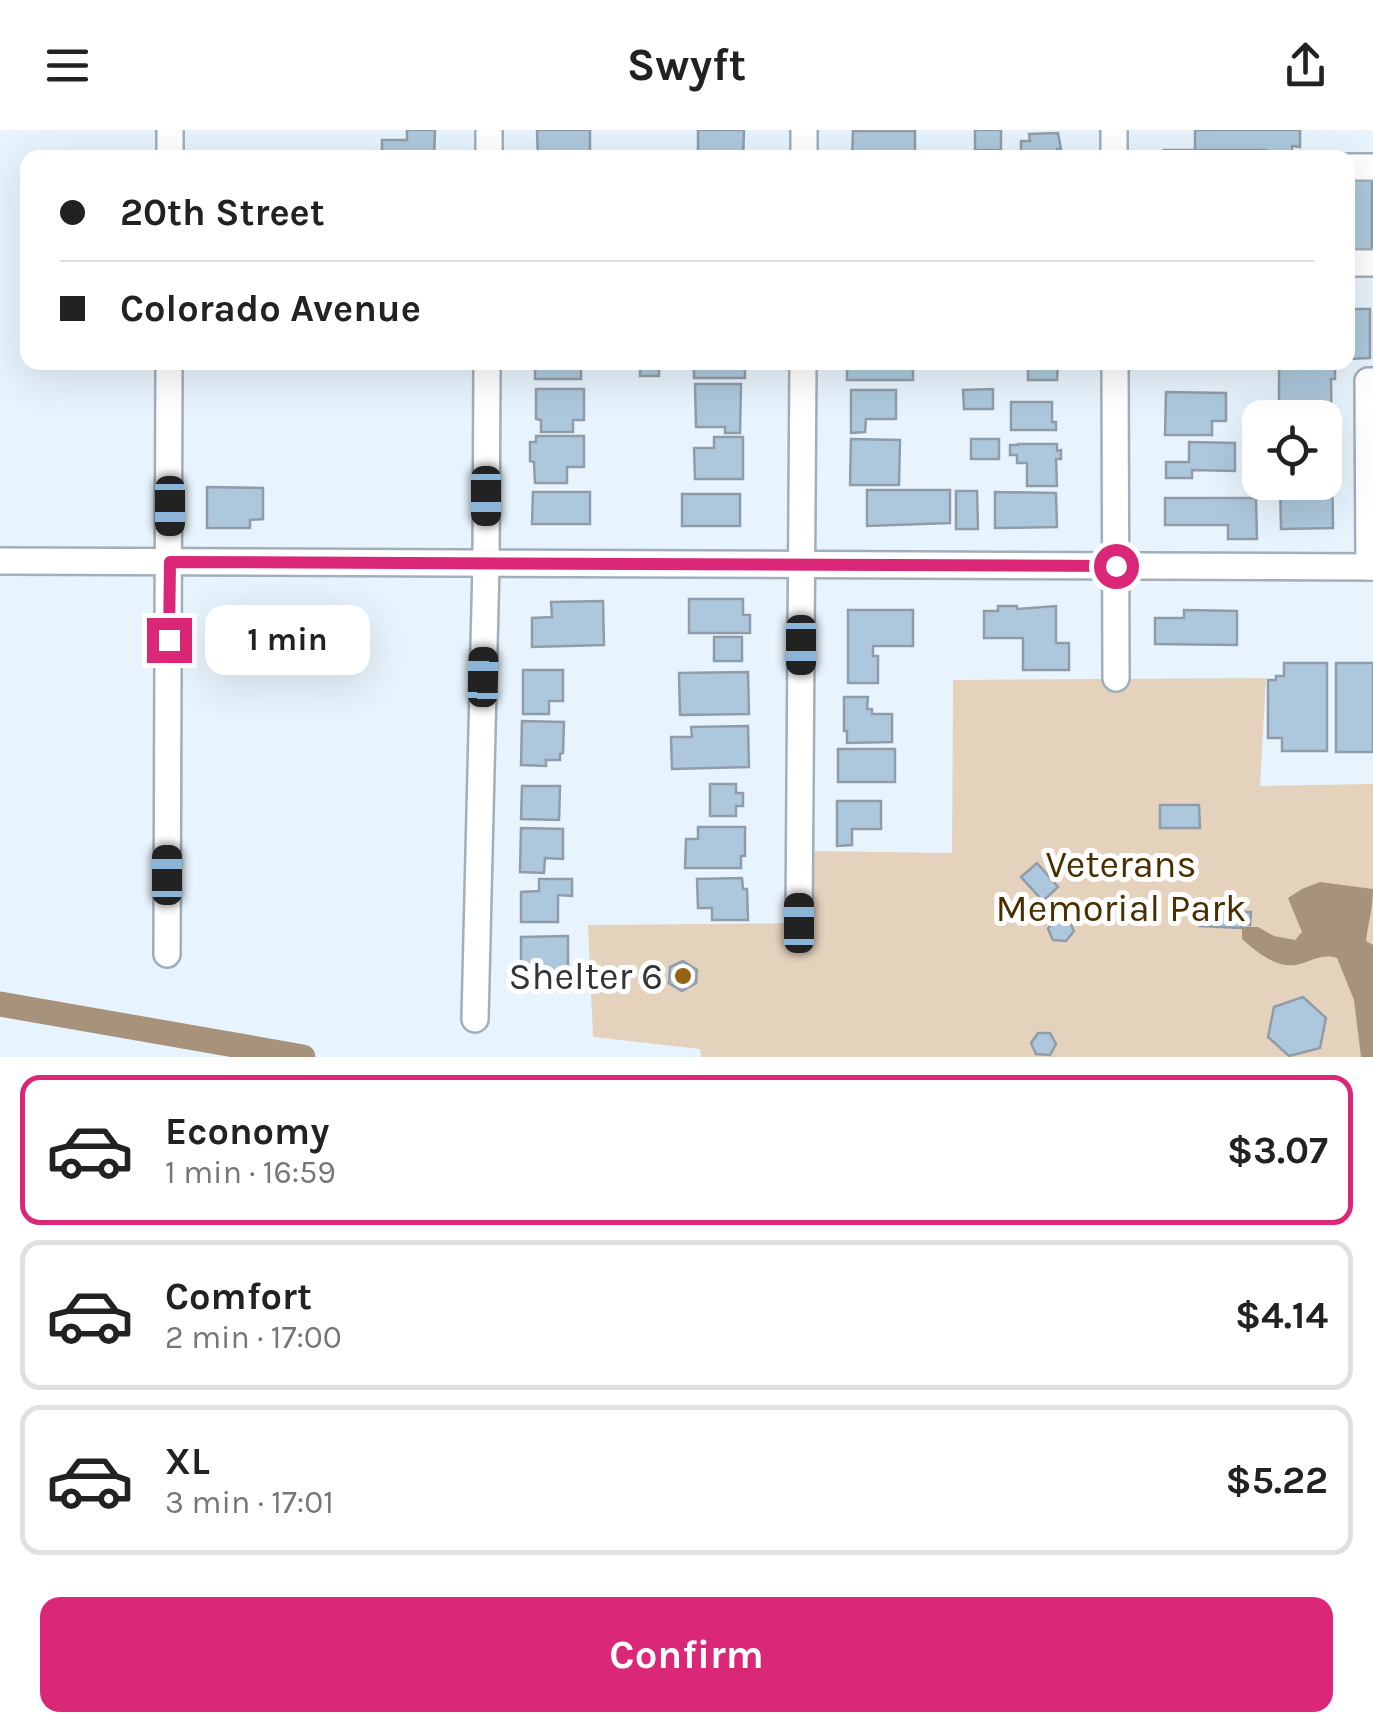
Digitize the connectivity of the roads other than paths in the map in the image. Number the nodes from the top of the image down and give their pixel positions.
1 (170, 370) edge
2 (487, 370) edge
3 (803, 370) edge
4 (1115, 370) edge
5 (1373, 381) edge
6 (0, 561) edge
7 (170, 562) junction
8 (486, 564) junction
9 (802, 565) junction
10 (1116, 566) junction
11 (1371, 567) edge
12 (1116, 678) dead end
13 (799, 923) dead end
14 (167, 954) dead end
15 (475, 1019) dead end

1 - 7 street
2 - 8 street
3 - 9 street
4 - 10 street
5 - 11 street
6 - 7 street
7 - 8 street
7 - 14 street
8 - 9 street
8 - 15 street
9 - 10 street
9 - 13 street
10 - 11 street
10 - 12 street

